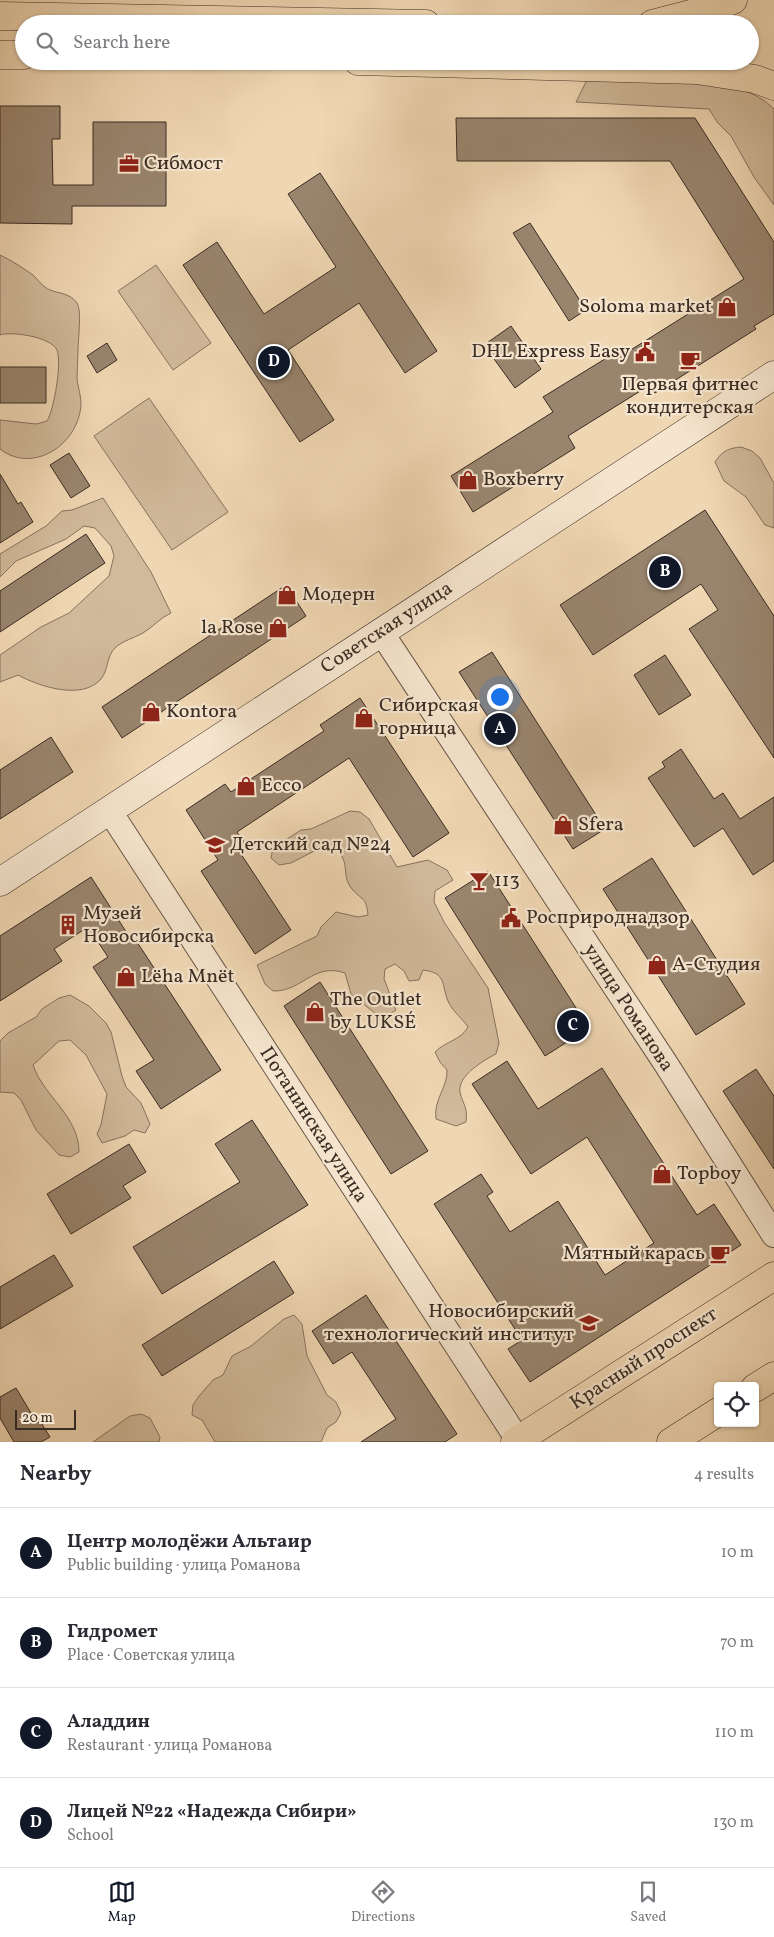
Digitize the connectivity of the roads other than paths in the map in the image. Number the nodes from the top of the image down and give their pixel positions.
1 (733, 0) edge
2 (687, 15) edge
3 (0, 16) edge
4 (15, 16) edge
5 (0, 55) edge
6 (15, 55) edge
7 (697, 70) edge
8 (774, 86) edge
9 (774, 375) edge
10 (381, 632) junction
11 (109, 810) junction
12 (0, 882) edge
13 (774, 1235) edge
14 (774, 1276) edge
15 (774, 1376) edge
16 (759, 1385) edge
17 (714, 1415) edge
18 (516, 1441) edge
19 (671, 1442) edge

1 - 2 main road
3 - 4 main road
5 - 6 main road
7 - 8 main road
9 - 10 street, Советская улица
10 - 11 street, Советская улица
10 - 13 street, улица Романова
11 - 12 street, Советская улица
11 - 18 street, Потанинская улица
14 - 18 main road, Красный проспект
15 - 16 main road
17 - 19 main road

